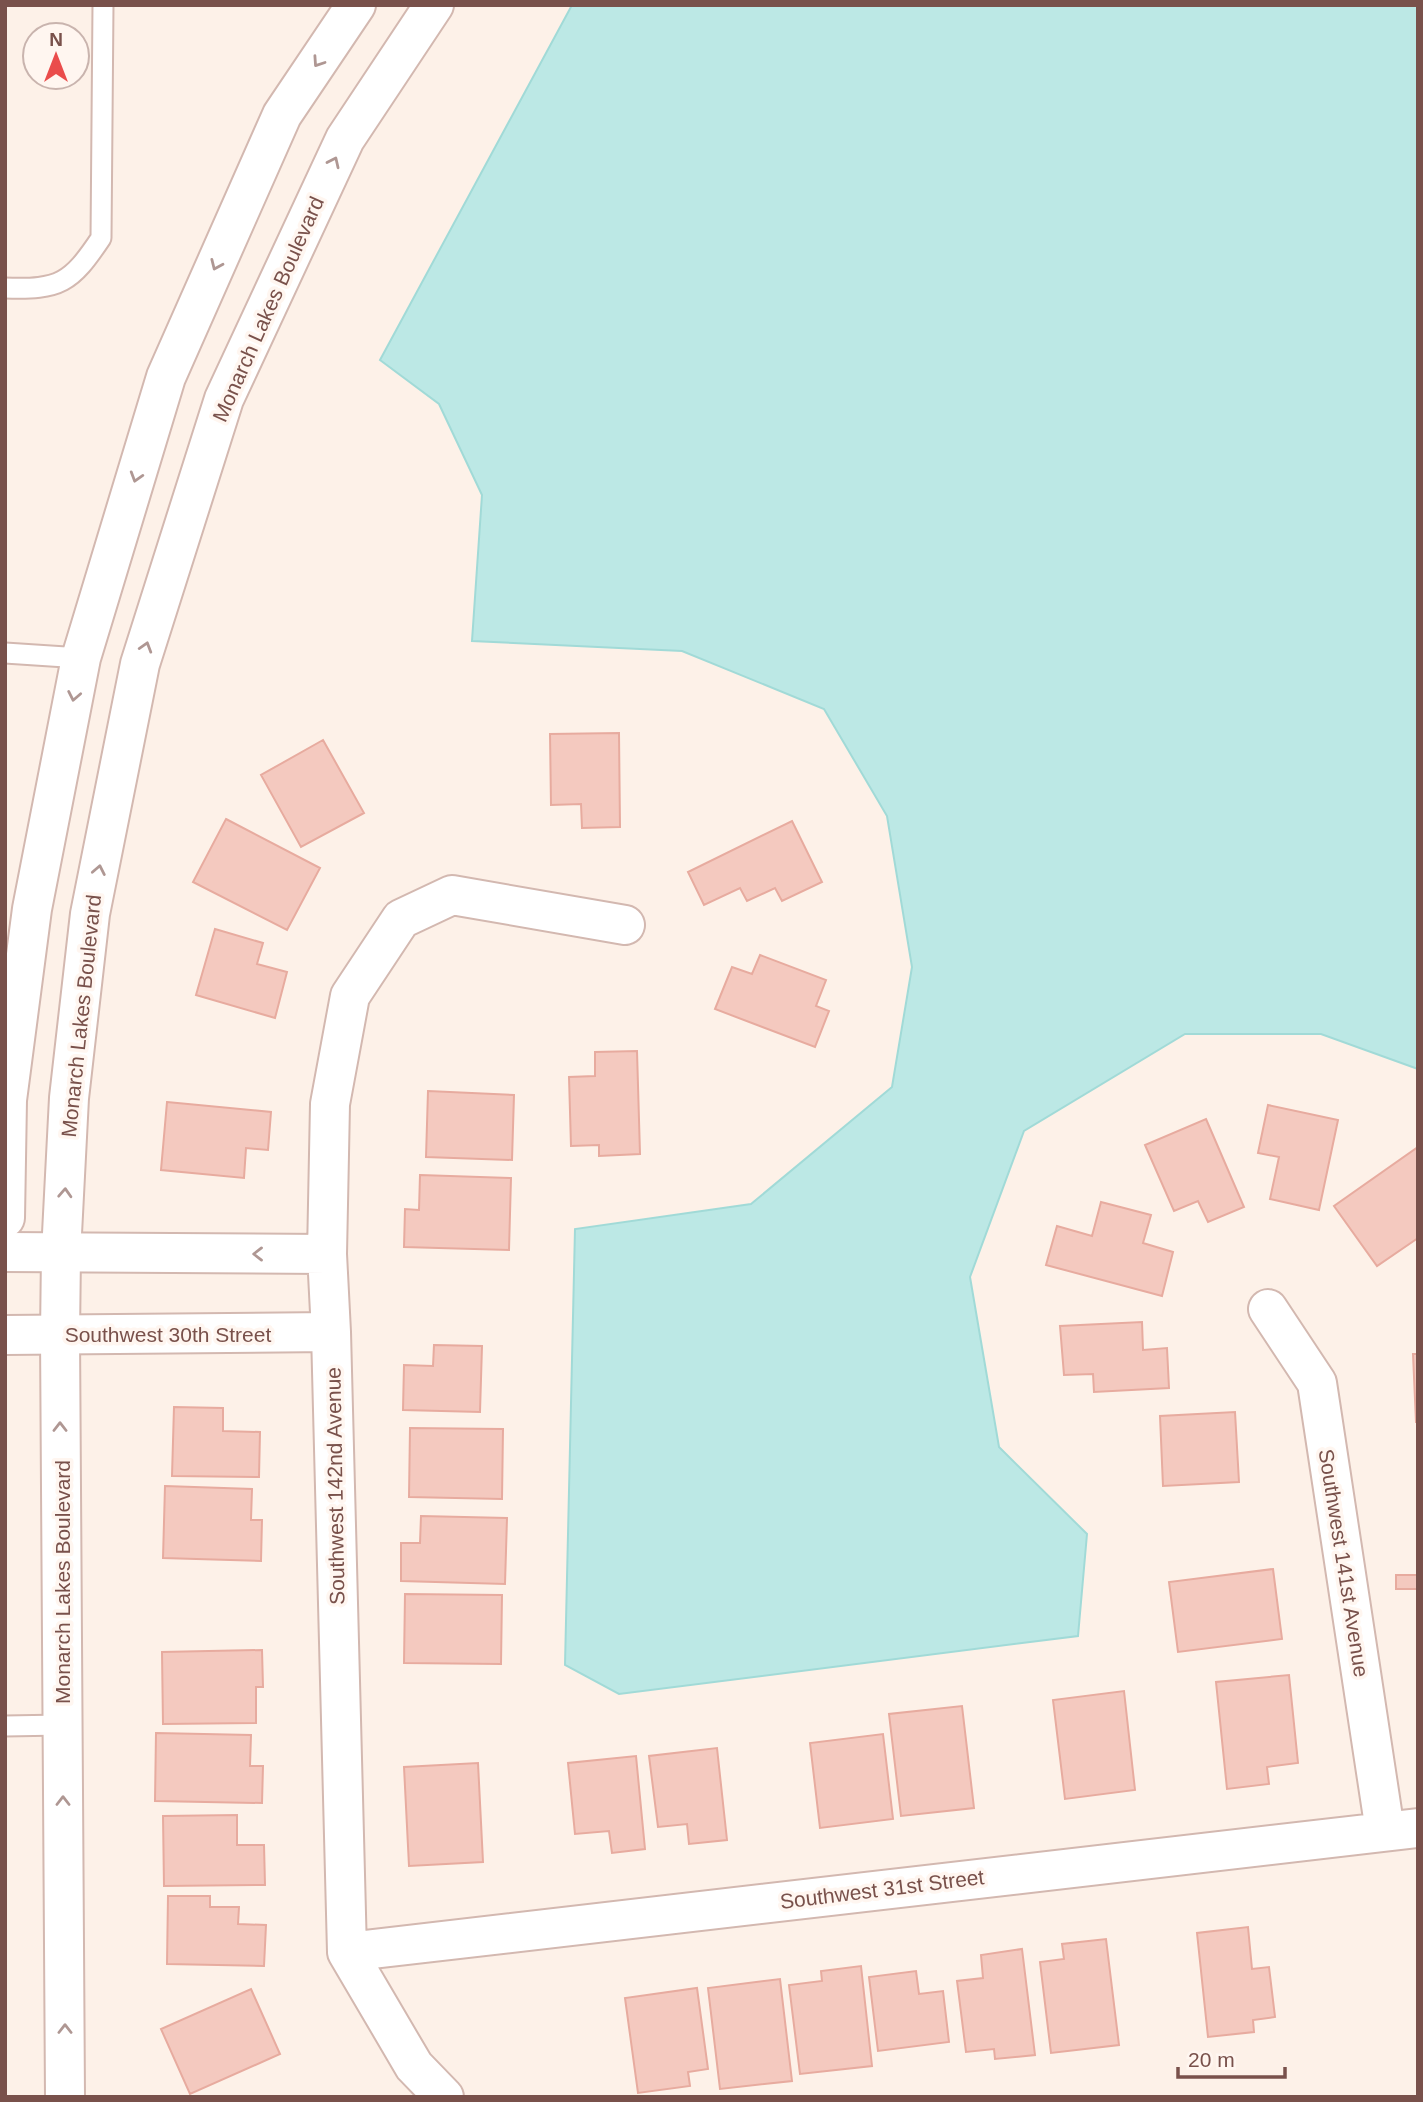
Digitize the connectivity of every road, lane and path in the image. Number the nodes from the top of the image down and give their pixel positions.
1 (103, 5) edge
2 (356, 5) edge
3 (433, 5) edge
4 (5, 288) edge
5 (5, 653) edge
6 (81, 658) junction
7 (625, 925) dead end
8 (5, 1218) edge
9 (5, 1252) edge
10 (61, 1253) junction
11 (327, 1254) junction
12 (1268, 1308) dead end
13 (331, 1332) junction
14 (5, 1335) edge
15 (60, 1335) junction
16 (62, 1725) junction
17 (5, 1726) edge
18 (1401, 1829) edge
19 (347, 1952) junction
20 (65, 2097) edge
21 (444, 2097) edge

1 - 4 lane
2 -> 6 street
10 -> 3 street, Monarch Lakes Boulevard
5 - 6 lane
6 -> 8 street
7 - 11 street, Southwest 142nd Avenue
9 - 10 street
11 -> 10 street
10 - 15 street, Monarch Lakes Boulevard
11 - 13 street, Southwest 142nd Avenue
12 - 18 street, Southwest 141st Avenue
13 - 15 street, Southwest 30th Street
13 - 19 street, Southwest 142nd Avenue
14 - 15 street, Southwest 30th Street
16 -> 15 street, Monarch Lakes Boulevard
16 - 17 lane
20 -> 16 street, Monarch Lakes Boulevard
18 - 19 street, Southwest 31st Street
19 - 21 street, Southwest 142nd Avenue

